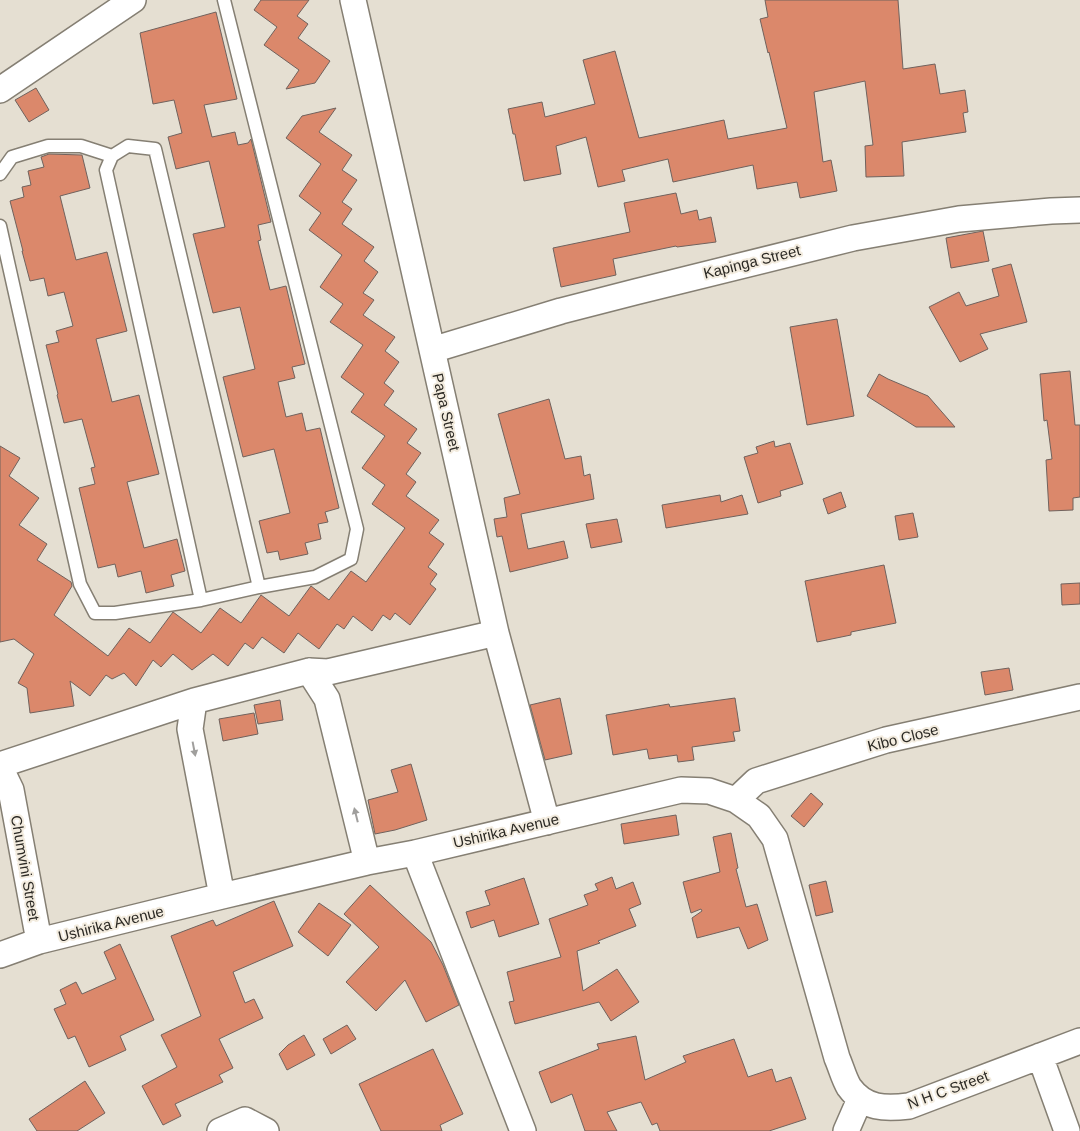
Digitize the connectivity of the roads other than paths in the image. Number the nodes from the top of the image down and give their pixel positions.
1 (133, 0) edge
2 (224, 0) edge
3 (353, 0) edge
4 (0, 90) edge
5 (112, 156) junction
6 (0, 174) edge
7 (1080, 210) edge
8 (0, 226) edge
9 (432, 350) junction
10 (259, 587) junction
11 (201, 600) junction
12 (496, 633) junction
13 (309, 671) junction
14 (1080, 697) edge
15 (194, 701) junction
16 (0, 766) edge
17 (736, 800) junction
18 (547, 822) junction
19 (415, 853) junction
20 (367, 862) junction
21 (222, 896) junction
22 (39, 942) junction
23 (0, 955) edge
24 (1080, 1041) edge
25 (1040, 1056) junction
26 (860, 1099) junction
27 (848, 1130) edge
28 (220, 1131) edge
29 (266, 1131) edge
30 (523, 1131) edge
31 (1067, 1131) edge

1 - 4 street
2 - 10 lane
3 - 9 street, Papa Street
5 - 6 lane
5 - 10 lane
5 - 11 lane
7 - 9 street, Kapinga Street
8 - 11 lane
9 - 12 street, Papa Street
10 - 11 lane
12 - 13 street
12 - 18 street, Papa Street
13 - 15 street
20 -> 13 street
14 - 17 street, Kibo Close
15 - 16 street
15 -> 21 street
16 - 22 street, Chumvini Street
17 - 18 street, Ushirika Avenue
17 - 26 street, Ushirika Avenue
18 - 19 street, Ushirika Avenue
19 - 20 street, Ushirika Avenue
19 - 30 street
20 - 21 street, Ushirika Avenue
21 - 22 street, Ushirika Avenue
22 - 23 street, Ushirika Avenue
24 - 25 street, N H C Street
25 - 26 street, N H C Street
25 - 31 street
26 - 27 street
28 - 29 street

